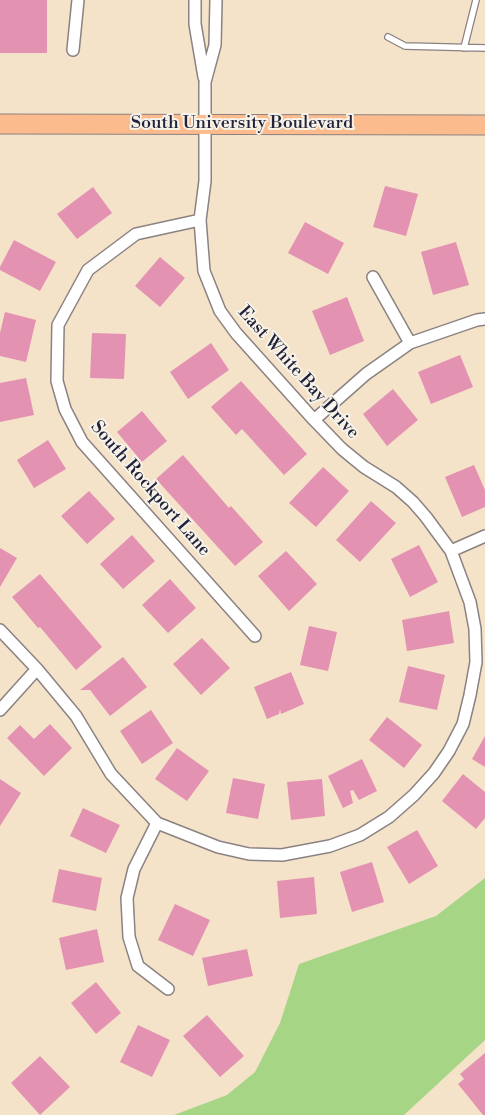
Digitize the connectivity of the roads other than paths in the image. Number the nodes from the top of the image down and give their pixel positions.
1 (78, 0) edge
2 (195, 0) edge
3 (216, 0) edge
4 (476, 0) edge
5 (388, 37) dead end
6 (464, 48) junction
7 (485, 48) edge
8 (73, 50) dead end
9 (205, 82) junction
10 (0, 124) edge
11 (206, 124) junction
12 (485, 125) edge
13 (200, 220) junction
14 (374, 277) dead end
15 (485, 319) edge
16 (410, 343) junction
17 (314, 420) junction
18 (485, 536) edge
19 (451, 551) junction
20 (0, 630) edge
21 (255, 636) dead end
22 (37, 669) junction
23 (0, 710) edge
24 (157, 823) junction
25 (168, 989) dead end

1 - 8 street
2 - 9 street
3 - 9 street
4 - 6 lane
5 - 6 lane
6 - 7 lane
9 - 11 street, East White Bay Drive
10 - 11 main road, South University Boulevard
11 - 12 main road, South University Boulevard
11 - 13 street, East White Bay Drive
13 - 17 street, East White Bay Drive
13 - 21 street, South Rockport Lane
14 - 16 street
15 - 16 street
16 - 17 street
17 - 19 street, East White Bay Drive
18 - 19 street
19 - 24 street, East White Bay Drive
20 - 22 street, East White Bay Drive
22 - 23 street
22 - 24 street, East White Bay Drive
24 - 25 street

